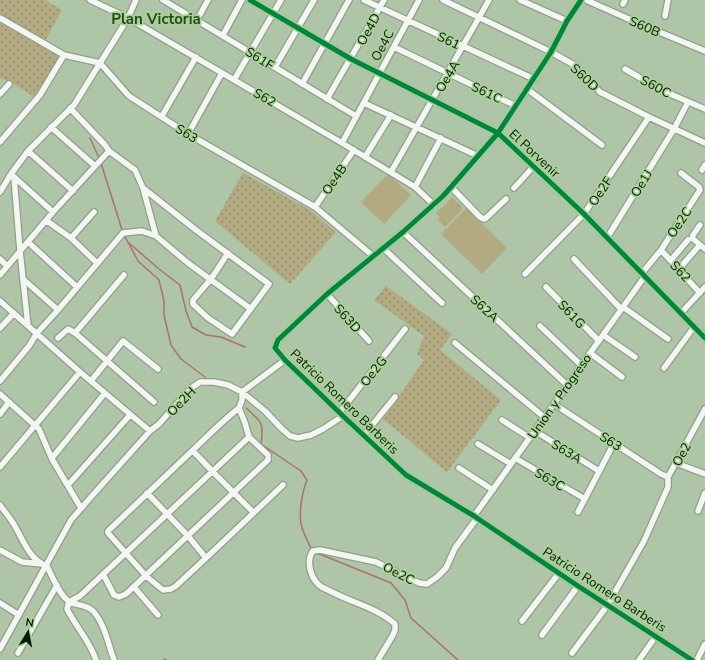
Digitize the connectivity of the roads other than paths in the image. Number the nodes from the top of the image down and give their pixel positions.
1 (90, 0) edge
2 (136, 0) edge
3 (163, 0) edge
4 (208, 0) edge
5 (242, 0) edge
6 (250, 0) edge
7 (281, 0) edge
8 (314, 0) edge
9 (349, 0) edge
10 (364, 0) edge
11 (384, 0) edge
12 (419, 0) edge
13 (443, 0) edge
14 (490, 0) edge
15 (520, 0) edge
16 (581, 0) edge
17 (586, 0) edge
18 (668, 0) edge
19 (172, 2) edge
20 (380, 7) junction
21 (274, 14) junction
22 (665, 16) dead end
23 (481, 17) junction
24 (0, 18) edge
25 (128, 18) junction
26 (197, 20) junction
27 (408, 21) junction
28 (567, 21) junction
29 (298, 28) junction
30 (224, 35) junction
31 (324, 44) junction
32 (464, 46) junction
33 (394, 47) junction
34 (250, 51) junction
35 (705, 51) edge
36 (551, 52) junction
37 (64, 55) junction
38 (196, 57) junction
39 (351, 59) junction
40 (100, 62) junction
41 (275, 67) junction
42 (625, 69) dead end
43 (222, 73) junction
44 (448, 73) junction
45 (379, 74) junction
46 (534, 79) junction
47 (234, 80) junction
48 (9, 84) dead end
49 (302, 84) junction
50 (527, 89) junction
51 (0, 94) edge
52 (327, 99) junction
53 (433, 99) junction
54 (688, 102) junction
55 (364, 103) junction
56 (516, 106) junction
57 (70, 108) junction
58 (705, 109) edge
59 (391, 115) junction
60 (162, 116) junction
61 (356, 116) junction
62 (649, 117) junction
63 (417, 127) junction
64 (51, 128) junction
65 (674, 129) junction
66 (498, 133) junction
67 (188, 134) junction
68 (441, 138) junction
69 (0, 142) edge
70 (342, 143) junction
71 (705, 143) edge
72 (602, 145) dead end
73 (354, 150) junction
74 (28, 151) junction
75 (109, 151) junction
76 (478, 156) junction
77 (365, 157) junction
78 (95, 166) junction
79 (534, 166) junction
80 (391, 172) junction
81 (681, 173) dead end
82 (12, 175) junction
83 (414, 187) junction
84 (451, 187) junction
85 (143, 188) junction
86 (514, 188) dead end
87 (73, 190) junction
88 (0, 192) edge
89 (506, 199) dead end
90 (434, 204) junction
91 (315, 207) junction
92 (53, 212) junction
93 (94, 212) dead end
94 (584, 214) junction
95 (47, 221) junction
96 (700, 225) dead end
97 (402, 232) junction
98 (156, 236) junction
99 (71, 238) junction
100 (607, 238) junction
101 (688, 240) dead end
102 (28, 242) junction
103 (698, 247) dead end
104 (383, 248) junction
105 (705, 249) edge
106 (661, 250) junction
107 (20, 251) junction
108 (228, 253) junction
109 (373, 256) junction
110 (0, 259) edge
111 (574, 259) dead end
112 (671, 260) junction
113 (97, 263) junction
114 (7, 266) junction
115 (679, 269) junction
116 (525, 274) dead end
117 (0, 275) edge
118 (124, 275) dead end
119 (643, 275) junction
120 (23, 279) junction
121 (210, 279) junction
122 (77, 287) junction
123 (546, 287) dead end
124 (705, 287) edge
125 (700, 292) junction
126 (326, 294) junction
127 (0, 301) edge
128 (442, 303) dead end
129 (251, 308) junction
130 (622, 308) junction
131 (58, 310) junction
132 (14, 313) junction
133 (681, 313) junction
134 (28, 326) junction
135 (540, 326) dead end
136 (694, 327) junction
137 (0, 328) edge
138 (405, 329) dead end
139 (37, 333) junction
140 (75, 333) junction
141 (603, 335) junction
142 (58, 338) dead end
143 (705, 338) edge
144 (668, 339) dead end
145 (369, 341) dead end
146 (599, 341) junction
147 (455, 343) dead end
148 (590, 353) junction
149 (635, 357) dead end
150 (285, 360) junction
151 (106, 361) junction
152 (581, 365) junction
153 (664, 368) dead end
154 (158, 369) dead end
155 (80, 372) junction
156 (622, 376) dead end
157 (0, 381) edge
158 (91, 381) junction
159 (567, 385) junction
160 (242, 392) junction
161 (105, 393) junction
162 (0, 394) edge
163 (395, 396) dead end
164 (9, 402) junction
165 (154, 402) dead end
166 (554, 404) junction
167 (238, 408) junction
168 (705, 409) edge
169 (0, 414) edge
170 (341, 414) junction
171 (130, 415) junction
172 (544, 417) junction
173 (502, 420) dead end
174 (35, 425) junction
175 (150, 431) junction
176 (535, 431) junction
177 (364, 435) junction
178 (249, 437) junction
179 (530, 438) junction
180 (614, 443) junction
181 (478, 444) dead end
182 (193, 451) junction
183 (52, 458) junction
184 (515, 458) junction
185 (676, 463) junction
186 (511, 464) junction
187 (0, 467) edge
188 (459, 468) dead end
189 (599, 471) junction
190 (212, 472) junction
191 (705, 474) edge
192 (668, 477) junction
193 (68, 485) junction
194 (283, 485) dead end
195 (493, 490) junction
196 (234, 492) junction
197 (147, 493) junction
198 (705, 493) edge
199 (585, 499) junction
200 (0, 505) edge
201 (81, 508) junction
202 (698, 511) dead end
203 (253, 512) junction
204 (578, 512) dead end
205 (167, 514) junction
206 (476, 517) junction
207 (188, 536) junction
208 (0, 550) edge
209 (126, 553) junction
210 (206, 558) junction
211 (45, 565) junction
212 (558, 573) junction
213 (103, 574) junction
214 (146, 576) junction
215 (57, 585) junction
216 (578, 586) junction
217 (134, 587) junction
218 (69, 602) junction
219 (0, 603) edge
220 (608, 606) junction
221 (19, 615) junction
222 (158, 615) dead end
223 (522, 621) dead end
224 (542, 635) dead end
225 (656, 636) junction
226 (705, 644) edge
227 (0, 649) edge
228 (18, 653) dead end
229 (572, 653) dead end
230 (686, 658) edge
231 (96, 660) edge
232 (114, 660) edge
233 (378, 660) edge
234 (639, 660) edge
235 (692, 660) edge
236 (697, 660) edge

1 - 25 street, S62
2 - 25 street
3 - 19 street, S61F
4 - 26 street
5 - 30 street
6 - 21 street, El Porvenir
7 - 21 street
8 - 29 street
9 - 31 street
10 - 20 street, S61
11 - 20 street, Oe4D
12 - 27 street, Oe4C
13 - 23 street, S60D
14 - 23 street, Oe4A
15 - 28 street
16 - 28 street, Patricio Romero Barberis
17 - 35 street, S60B
18 - 22 street
19 - 26 street, S61F
20 - 27 street, S61
20 - 39 street, Oe4D
21 - 29 street, El Porvenir
21 - 34 street
23 - 32 street, Oe4A
23 - 36 street, S60D
24 - 37 street
25 - 38 street, S62
25 - 40 street
26 - 30 street, S61F
27 - 32 street, S61
27 - 33 street, Oe4C
28 - 36 street, Patricio Romero Barberis
29 - 31 street, El Porvenir
29 - 41 street
30 - 34 street, S61F
31 - 39 street, El Porvenir
31 - 49 street
32 - 44 street, Oe4A
32 - 46 street, S61
33 - 44 street, S61C
33 - 45 street, Oe4C
34 - 41 street, S61F
34 - 47 street
36 - 46 street, Patricio Romero Barberis
36 - 62 street, S60D
37 - 40 street
37 - 69 street
38 - 43 street, S62
38 - 60 street
39 - 45 street, El Porvenir
39 - 52 street, Oe4D
40 - 57 street
40 - 60 street, S63
41 - 49 street, S61F
42 - 54 street, S60C
43 - 47 street, S62
43 - 67 street
44 - 53 street, Oe4A
44 - 56 street, S61C
45 - 53 street, El Porvenir
45 - 55 street, Oe4C
46 - 50 street, Patricio Romero Barberis
47 - 70 street, S62
48 - 51 street
49 - 52 street, S61F
50 - 56 street, Patricio Romero Barberis
50 - 72 street
52 - 61 street, S61F
53 - 63 street, Oe4A
53 - 66 street, El Porvenir
54 - 58 street, S60C
54 - 65 street, S60C
55 - 59 street
55 - 61 street, Oe4C
56 - 66 street, Patricio Romero Barberis
57 - 64 street
57 - 75 street
59 - 63 street
59 - 77 street
60 - 67 street, S63
61 - 70 street, Oe4C
62 - 65 street, S60D
62 - 94 street, Oe2F
63 - 68 street
63 - 80 street, Oe4A
64 - 74 street
64 - 78 street
65 - 71 street, S60D
65 - 100 street, Oe1J
66 - 76 street, Patricio Romero Barberis
66 - 79 street, El Porvenir
67 - 91 street, S63
68 - 76 street
68 - 83 street
70 - 73 street, S62
73 - 77 street, S62
73 - 91 street, Oe4B
74 - 82 street
74 - 87 street
75 - 78 street
75 - 85 street
76 - 84 street, Patricio Romero Barberis
77 - 80 street, S62
78 - 87 street
79 - 86 street
79 - 94 street, El Porvenir
80 - 83 street, S62
81 - 106 street, Oe2C
82 - 88 street
82 - 92 street
82 - 107 street
83 - 90 street, S62
84 - 89 street
84 - 90 street, Patricio Romero Barberis
85 - 98 street
85 - 108 street
87 - 92 street
90 - 97 street, Patricio Romero Barberis
91 - 109 street, S63
92 - 95 street
93 - 99 street
94 - 100 street, El Porvenir
94 - 116 street, Oe2F
95 - 99 street
95 - 102 street
96 - 105 street
97 - 104 street, Patricio Romero Barberis
97 - 159 street, S62A
98 - 113 street
98 - 121 street
99 - 113 street
100 - 119 street, El Porvenir
101 - 112 street
102 - 107 street
102 - 122 street
103 - 115 street
104 - 109 street, Patricio Romero Barberis
104 - 128 street
106 - 112 street, S62
106 - 119 street, Oe2C
107 - 114 street
107 - 120 street
108 - 121 street
108 - 129 street
109 - 126 street, Patricio Romero Barberis
110 - 114 street
111 - 130 street
112 - 115 street, S62
113 - 122 street
114 - 117 street
115 - 125 street, S62
118 - 140 street
119 - 130 street, Union y Progreso
119 - 133 street, El Porvenir
120 - 131 street
120 - 134 street
121 - 129 street
121 - 129 street
122 - 131 street
123 - 146 street, S61G
124 - 125 street
125 - 133 street
126 - 145 street, S63D
126 - 150 street, Patricio Romero Barberis
127 - 132 street
130 - 141 street, Union y Progreso
130 - 144 street
131 - 139 street
132 - 134 street
132 - 137 street
133 - 136 street, El Porvenir
134 - 139 street
135 - 152 street
136 - 143 street, El Porvenir
136 - 153 street
138 - 170 street, Oe2G
139 - 155 street
139 - 157 street
140 - 142 street
140 - 151 street
141 - 146 street, Union y Progreso
141 - 149 street
146 - 148 street, Union y Progreso
147 - 172 street
148 - 152 street, Union y Progreso
148 - 156 street
150 - 160 street
150 - 170 street, Patricio Romero Barberis
151 - 154 street
151 - 158 street
151 - 165 street
152 - 159 street, Union y Progreso
155 - 158 street
155 - 174 street
158 - 161 street
159 - 166 street, Union y Progreso
160 - 167 street
160 - 170 street, Oe2H
160 - 175 street, Oe2H
161 - 171 street
161 - 183 street
162 - 164 street
163 - 177 street
164 - 169 street
164 - 174 street
166 - 172 street, Union y Progreso
166 - 180 street, S63
167 - 178 street
167 - 182 street
168 - 185 street, Oe2
170 - 177 street, Patricio Romero Barberis
171 - 175 street
171 - 193 street
172 - 176 street, Union y Progreso
173 - 179 street
174 - 183 street
174 - 187 street
175 - 201 street, Oe2H
176 - 179 street, Union y Progreso
176 - 189 street, S63A
177 - 206 street, Patricio Romero Barberis
178 - 190 street
178 - 196 street
179 - 184 street, Union y Progreso
180 - 189 street
180 - 192 street, S63
181 - 186 street
182 - 190 street
182 - 197 street
183 - 193 street
184 - 186 street, Union y Progreso
184 - 199 street, S63C
185 - 191 street
185 - 192 street, Oe2
186 - 195 street, Union y Progreso
188 - 195 street
189 - 199 street
190 - 196 street
190 - 205 street
192 - 220 street, Oe2
193 - 201 street
194 - 203 street
195 - 206 street, Union y Progreso
196 - 203 street
196 - 207 street
197 - 205 street
197 - 209 street
198 - 202 street
199 - 204 street
200 - 211 street
201 - 211 street, Oe2H
203 - 210 street
205 - 207 street
205 - 209 street
206 - 212 street, Patricio Romero Barberis
206 - 233 street, Oe2C
207 - 210 street
207 - 214 street
208 - 211 street
209 - 213 street
209 - 214 street
210 - 214 street
211 - 215 street
211 - 221 street, Oe2H
212 - 216 street, Patricio Romero Barberis
212 - 223 street
213 - 217 street
213 - 218 street
214 - 217 street
215 - 218 street
215 - 228 street
216 - 220 street, Patricio Romero Barberis
216 - 224 street
217 - 222 street
218 - 231 street
218 - 232 street
219 - 221 street
220 - 225 street, Patricio Romero Barberis
220 - 229 street, Oe2
221 - 227 street, Oe2H
225 - 230 street, Patricio Romero Barberis
225 - 234 street
226 - 236 street
230 - 235 street, Patricio Romero Barberis

